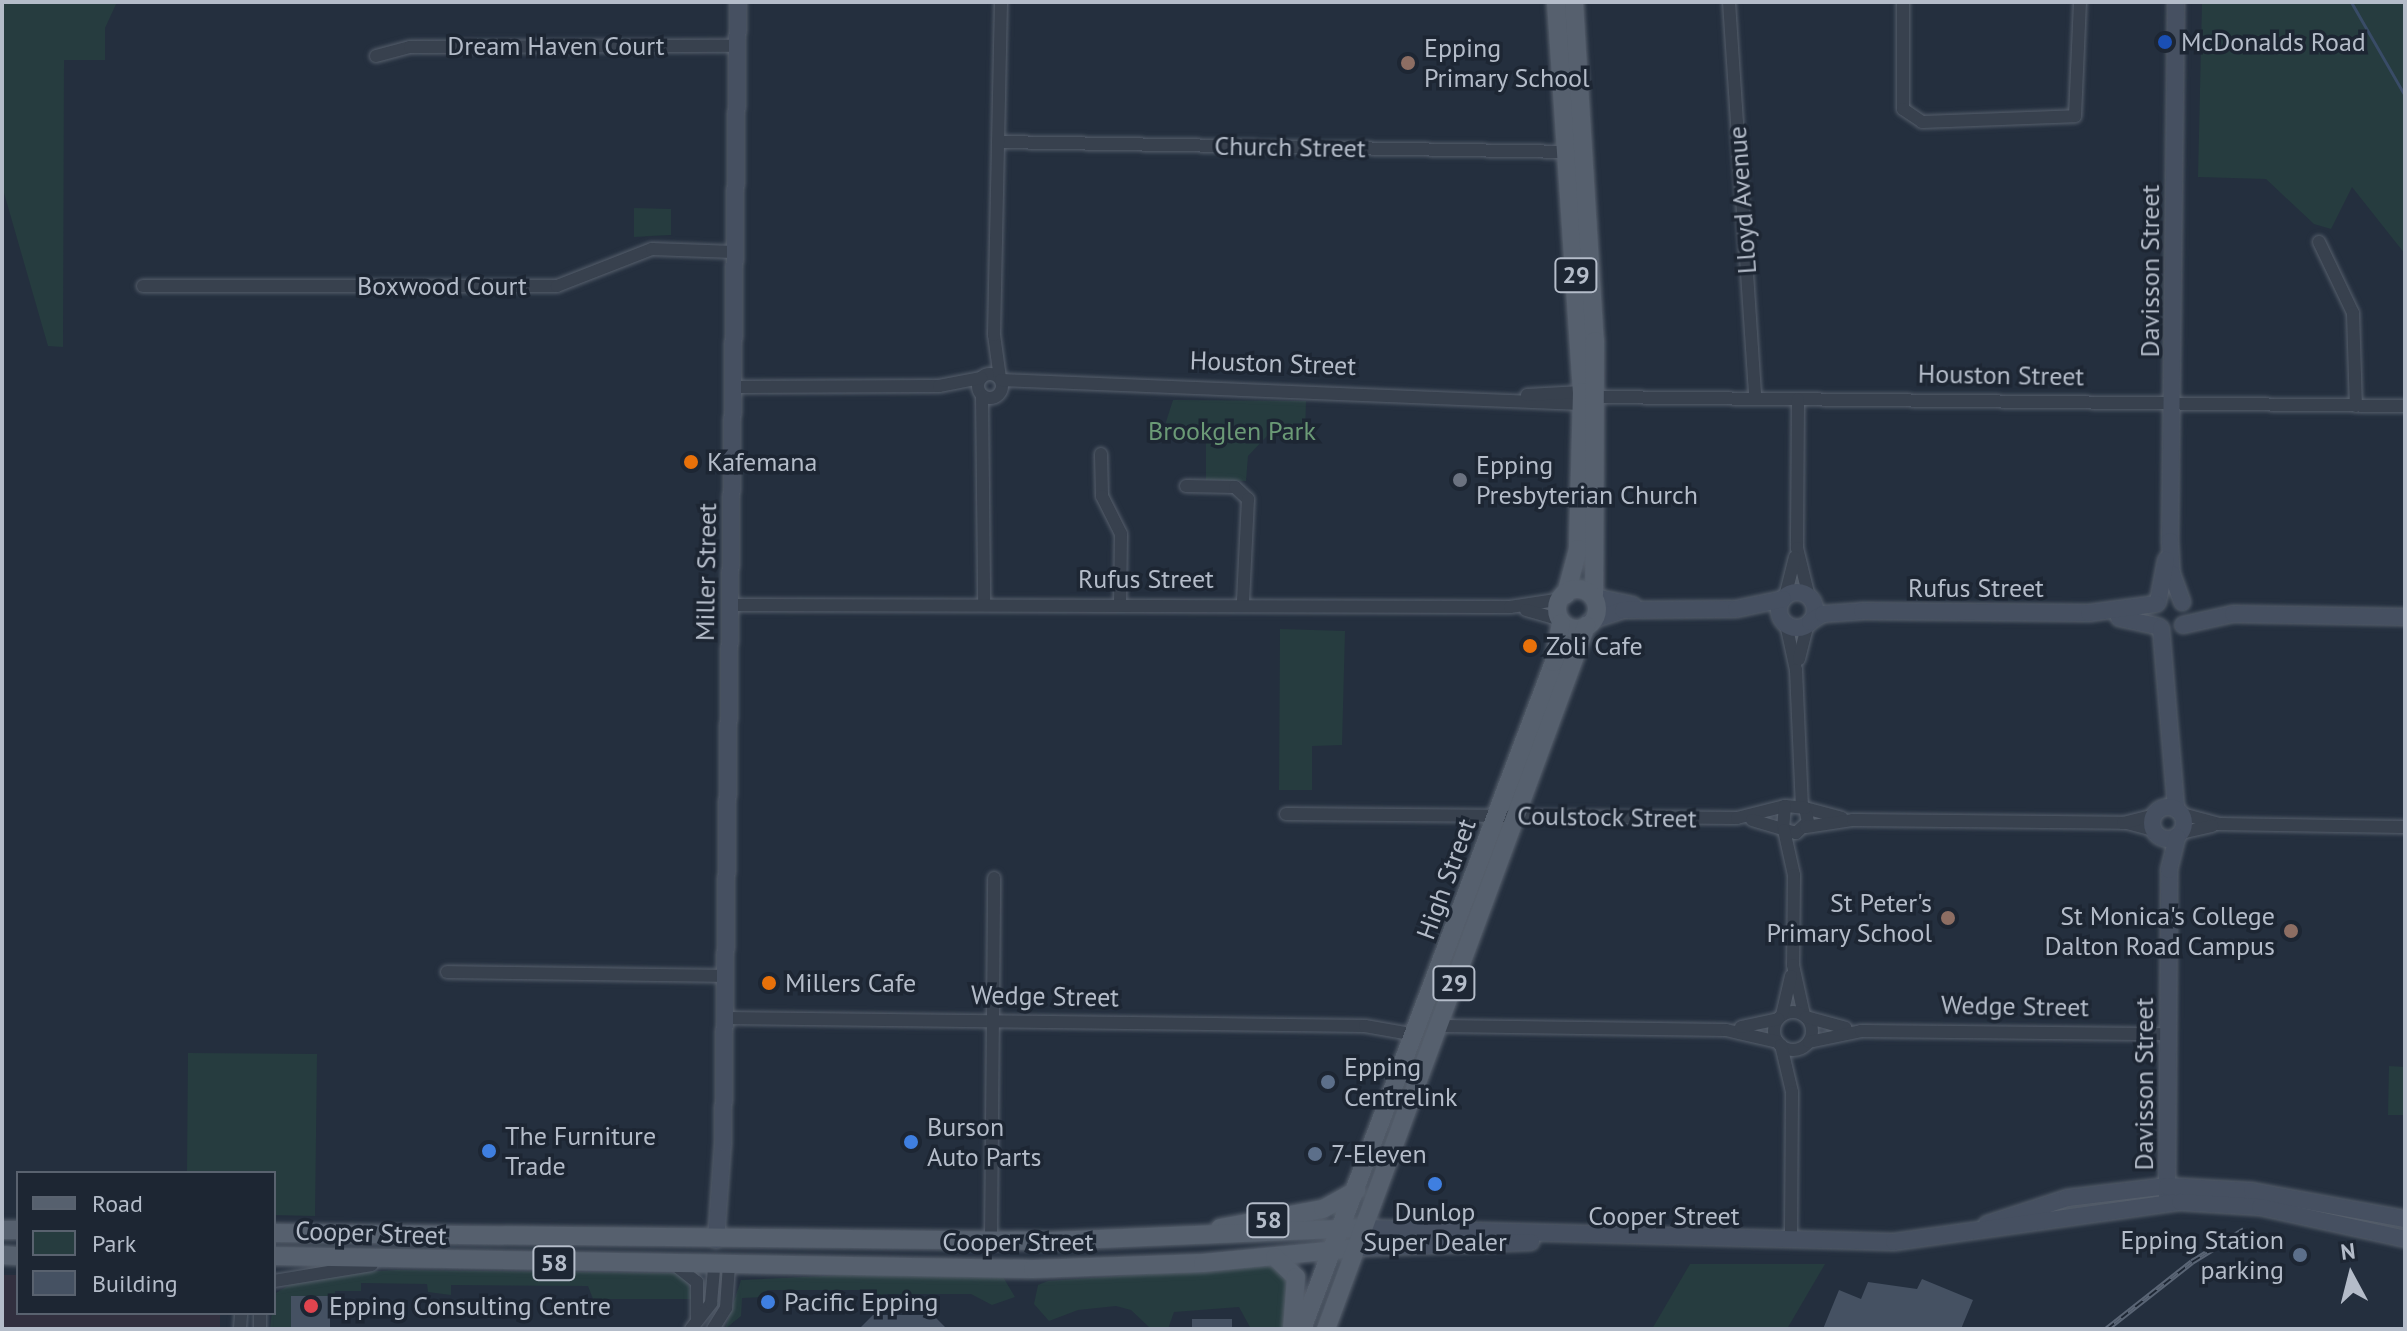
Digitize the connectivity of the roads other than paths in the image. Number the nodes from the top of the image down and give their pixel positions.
1 (738, 2) edge
2 (1001, 2) edge
3 (1556, 2) edge
4 (1574, 2) edge
5 (1729, 2) edge
6 (1903, 2) edge
7 (2080, 2) edge
8 (2176, 2) edge
9 (737, 46) junction
10 (376, 56) dead end
11 (999, 142) junction
12 (1574, 152) junction
13 (2319, 242) dead end
14 (734, 252) junction
15 (143, 286) dead end
16 (994, 335) junction
17 (982, 377) junction
18 (1000, 379) junction
19 (939, 386) junction
20 (1044, 386) junction
21 (733, 387) junction
22 (989, 395) junction
23 (1587, 398) junction
24 (1755, 398) junction
25 (1798, 399) junction
26 (2173, 404) junction
27 (2356, 406) junction
28 (2405, 406) edge
29 (1101, 454) dead end
30 (1186, 486) dead end
31 (2170, 541) junction
32 (1797, 548) junction
33 (1564, 596) junction
34 (1594, 596) junction
35 (1784, 598) junction
36 (1810, 598) junction
37 (984, 603) junction
38 (1120, 603) junction
39 (1243, 603) junction
40 (2157, 603) junction
41 (2183, 604) junction
42 (1510, 607) junction
43 (1651, 608) junction
44 (1736, 609) junction
45 (729, 610) junction
46 (1862, 611) junction
47 (2089, 613) junction
48 (2233, 614) junction
49 (2405, 617) edge
50 (1559, 621) junction
51 (1588, 623) junction
52 (1785, 623) junction
53 (1809, 623) junction
54 (2159, 627) junction
55 (2180, 627) junction
56 (1796, 670) junction
57 (2169, 678) junction
58 (1795, 759) junction
59 (1786, 806) junction
60 (1804, 807) junction
61 (1286, 814) dead end
62 (1505, 816) junction
63 (1737, 818) junction
64 (1853, 820) junction
65 (2168, 823) junction
66 (2405, 827) edge
67 (1805, 828) junction
68 (1784, 829) junction
69 (1794, 875) junction
70 (994, 878) dead end
71 (1793, 965) junction
72 (447, 972) dead end
73 (725, 976) junction
74 (1805, 1016) junction
75 (1780, 1017) junction
76 (725, 1018) junction
77 (993, 1022) junction
78 (1441, 1026) junction
79 (1418, 1029) junction
80 (1726, 1030) junction
81 (1861, 1031) junction
82 (2168, 1034) junction
83 (1780, 1044) junction
84 (1807, 1044) junction
85 (1792, 1092) junction
86 (1356, 1190) junction
87 (2167, 1194) junction
88 (2405, 1219) edge
89 (1363, 1228) junction
90 (1341, 1231) junction
91 (276, 1233) edge
92 (1175, 1238) junction
93 (2405, 1239) edge
94 (991, 1240) junction
95 (722, 1241) junction
96 (1760, 1241) junction
97 (1791, 1241) junction
98 (1357, 1248) junction
99 (1335, 1251) junction
100 (276, 1256) edge
101 (1275, 1257) junction
102 (407, 1261) junction
103 (674, 1264) junction
104 (721, 1265) junction
105 (1033, 1269) junction
106 (276, 1281) edge
107 (694, 1325) edge
108 (713, 1329) edge
109 (1292, 1329) edge
110 (1302, 1329) edge
111 (1326, 1329) edge

1 - 9 street, Miller Street
2 - 11 street
3 - 12 main road, 29
4 - 12 main road, 29
5 - 24 street, Lloyd Avenue
6 - 7 street
8 - 26 street, Davisson Street
9 - 10 street, Dream Haven Court
9 - 14 street, Miller Street
11 - 12 street, Church Street
11 - 16 street
12 - 23 main road, 29
13 - 27 street
14 - 15 street, Boxwood Court
14 - 21 street, Miller Street
16 - 17 street
16 - 18 street
17 - 18 street, Houston Street
17 - 19 street, Houston Street
17 - 22 street
18 - 20 street, Houston Street
18 - 22 street
19 - 21 street, Houston Street
19 - 22 street, Houston Street
20 - 22 street, Houston Street
20 - 23 street, Houston Street
21 - 45 street, Miller Street
22 - 37 street
23 - 24 street, Houston Street
23 - 33 main road, 29
23 - 34 main road, 29
24 - 25 street, Houston Street
25 - 26 street, Houston Street
25 - 32 street
26 - 27 street, Houston Street
26 - 31 street, Davisson Street
27 - 28 street, Houston Street
29 - 38 street
30 - 39 street
31 - 40 street, Davisson Street
31 - 41 street, Davisson Street
32 - 35 street
32 - 36 street
33 - 34 main road
33 - 42 street, Rufus Street
33 - 50 main road, 29
34 - 43 street
34 - 51 main road, 29
35 - 36 street, Rufus Street
35 - 44 street
35 - 52 street
36 - 46 street, Rufus Street
36 - 53 street
37 - 38 street, Rufus Street
37 - 45 street, Rufus Street
38 - 39 street, Rufus Street
39 - 42 street, Rufus Street
40 - 41 street, Rufus Street
40 - 47 street, Rufus Street
40 - 54 street, Davisson Street
41 - 48 street
41 - 55 street, Davisson Street
42 - 50 street, Rufus Street
43 - 44 street
43 - 51 street
44 - 52 street
45 - 73 street, Miller Street
46 - 47 street, Rufus Street
46 - 53 street, Rufus Street
47 - 54 street, Rufus Street
48 - 49 street
48 - 55 street
50 - 51 main road
50 - 62 main road, High Street / 29
51 - 62 main road, High Street / 29
52 - 53 street, Rufus Street
52 - 56 street
53 - 56 street
54 - 55 street, Rufus Street
54 - 57 street, Davisson Street
55 - 57 street, Davisson Street
56 - 58 street
57 - 65 street, Davisson Street
58 - 59 street
58 - 60 street
59 - 60 street, Coulstock Street
59 - 63 street, Coulstock Street
59 - 68 street
60 - 64 street
60 - 67 street
61 - 62 street, Coulstock Street
62 - 63 street, Coulstock Street
62 - 78 main road, High Street / 29
62 - 79 main road, High Street / 29
63 - 68 street, Coulstock Street
64 - 65 street
64 - 67 street
65 - 66 street
65 - 82 street, Davisson Street
67 - 68 street, Coulstock Street
67 - 69 street
68 - 69 street
69 - 71 street
70 - 77 street
71 - 74 street
71 - 75 street
72 - 73 street
73 - 76 street, Miller Street
74 - 75 street, Wedge Street
74 - 81 street, Wedge Street
74 - 84 street
75 - 80 street, Wedge Street
75 - 83 street
76 - 77 street, Wedge Street
76 - 95 street, Miller Street
77 - 79 street, Wedge Street
77 - 94 street
78 - 79 main road, Wedge Street
78 - 80 street, Wedge Street
78 - 89 main road, High Street / 29
79 - 86 main road, High Street / 29
80 - 83 street, Wedge Street
81 - 82 street, Wedge Street
81 - 84 street, Wedge Street
82 - 87 street, Davisson Street
83 - 84 street, Wedge Street
83 - 85 street
84 - 85 street
85 - 97 street
86 - 90 main road, High Street / 29
86 - 92 main road, 58
87 - 88 street, Cooper Street
87 - 93 street, Cooper Street
87 - 97 street, Cooper Street
89 - 90 main road, Cooper Street / 58
89 - 96 street, Cooper Street
89 - 98 main road, High Street / 29
90 - 92 main road, Cooper Street / 58
90 - 99 main road, High Street / 29
91 - 95 main road, Cooper Street / 58
92 - 94 main road, Cooper Street / 58
94 - 95 main road, Cooper Street / 58
94 - 105 main road
95 - 104 main road
96 - 97 street, Cooper Street
96 - 98 street, Cooper Street
98 - 99 main road, Cooper Street / 58
98 - 111 main road, High Street / 29
99 - 101 main road, Cooper Street / 58
99 - 110 main road, High Street / 29
100 - 102 main road, Cooper Street / 58
101 - 105 main road, Cooper Street / 58
101 - 109 main road
102 - 103 main road, Cooper Street / 58
102 - 106 street
103 - 104 main road, Cooper Street / 58
103 - 107 street
104 - 105 main road, Cooper Street / 58
104 - 107 street
104 - 108 street

